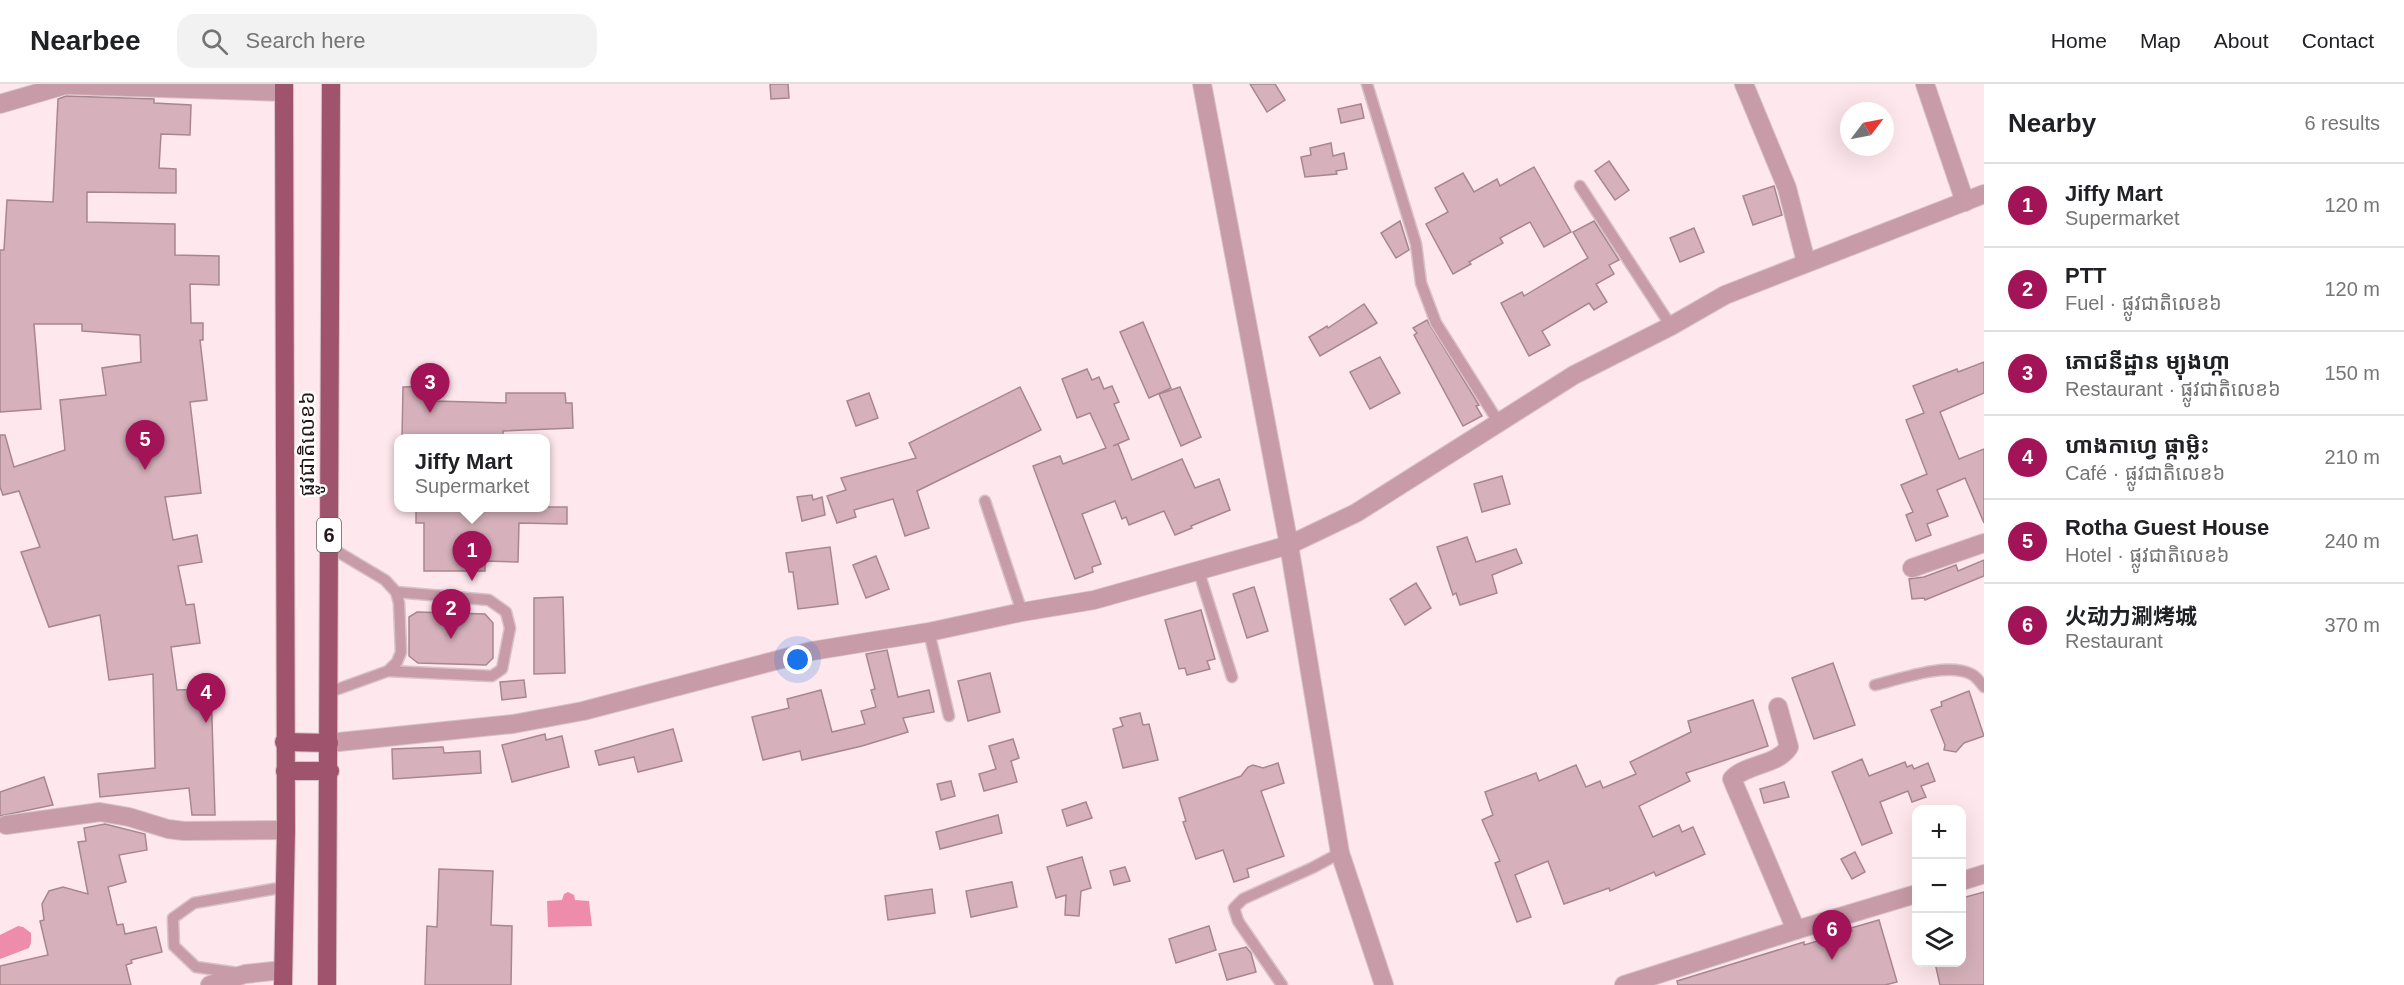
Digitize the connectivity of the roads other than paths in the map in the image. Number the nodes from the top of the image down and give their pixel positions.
1 (331, 84) edge
2 (1202, 84) edge
3 (1367, 84) edge
4 (1744, 84) edge
5 (1925, 84) edge
6 (284, 88) edge
7 (0, 104) edge
8 (1580, 186) dead end
9 (1984, 194) edge
10 (1965, 202) junction
11 (1806, 262) junction
12 (1671, 326) junction
13 (1499, 423) junction
14 (985, 501) dead end
15 (1984, 543) edge
16 (1289, 545) junction
17 (328, 546) junction
18 (1912, 568) dead end
19 (1198, 569) junction
20 (396, 592) junction
21 (1022, 612) junction
22 (929, 632) junction
23 (388, 671) junction
24 (1232, 677) dead end
25 (1875, 685) dead end
26 (1984, 687) edge
27 (327, 693) junction
28 (1778, 707) dead end
29 (949, 716) dead end
30 (284, 742) junction
31 (329, 743) junction
32 (285, 771) junction
33 (330, 771) junction
34 (6, 825) dead end
35 (286, 830) junction
36 (1340, 853) junction
37 (1984, 874) edge
38 (1966, 880) edge
39 (285, 887) junction
40 (1912, 895) edge
41 (1796, 930) junction
42 (245, 974) junction
43 (283, 978) edge
44 (1656, 980) edge
45 (210, 985) edge
46 (327, 985) edge
47 (1282, 985) edge
48 (1384, 985) edge
49 (1624, 985) edge

1 - 17 main road, ផ្លូវជាតិលេខ៦ / 6
2 - 16 street
3 - 13 lane
4 - 11 street
5 - 10 street
6 - 7 street
6 - 30 main road, ផ្លូវជាតិលេខ៦
8 - 12 lane
9 - 10 street
10 - 11 street
11 - 12 street
12 - 13 street
13 - 16 street
14 - 21 lane
15 - 18 street
16 - 19 street
16 - 36 street
17 - 20 lane
17 - 27 main road, ផ្លូវជាតិលេខ៦ / 6
19 - 21 street
19 - 24 lane
20 - 23 lane
20 - 23 lane
21 - 22 street
22 - 29 lane
22 - 31 street
23 - 27 lane
25 - 26 lane
27 - 31 main road, ផ្លូវជាតិលេខ៦ / 6
28 - 41 street
30 - 31 main road
30 - 32 main road, ផ្លូវជាតិលេខ៦
31 - 33 main road, ផ្លូវជាតិលេខ៦ / 6
32 - 33 main road
32 - 35 main road, ផ្លូវជាតិលេខ៦
33 - 46 main road, ផ្លូវជាតិលេខ៦ / 6
34 - 35 street
35 - 39 main road, ផ្លូវជាតិលេខ៦
36 - 47 lane
36 - 48 street
37 - 38 street
39 - 42 lane
39 - 43 main road, ផ្លូវជាតិលេខ៦
40 - 41 street
41 - 44 street
42 - 43 street
42 - 45 street
44 - 49 street

